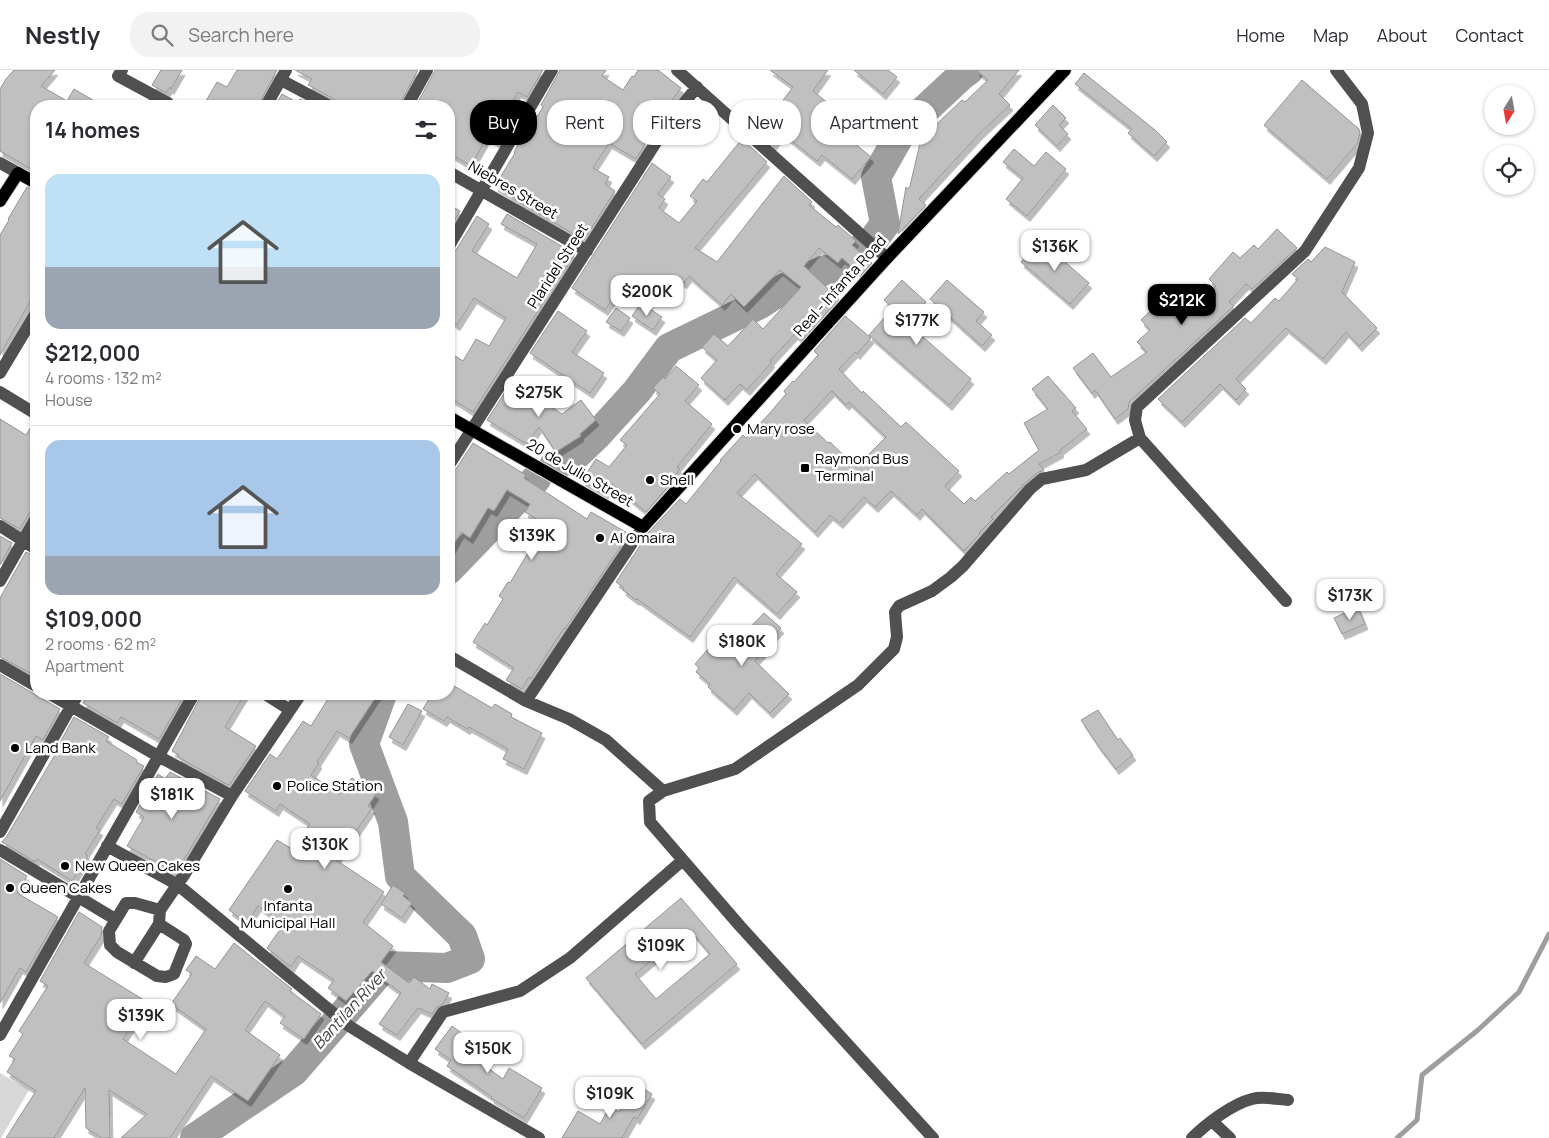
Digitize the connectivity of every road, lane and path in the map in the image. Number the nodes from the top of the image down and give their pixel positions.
1 (122, 70) edge
2 (427, 70) edge
3 (552, 70) edge
4 (677, 70) edge
5 (1065, 70) edge
6 (1336, 70) edge
7 (283, 75) edge
8 (698, 87) junction
9 (161, 100) edge
10 (269, 100) edge
11 (321, 100) edge
12 (410, 100) edge
13 (0, 163) edge
14 (18, 173) junction
15 (455, 175) edge
16 (30, 180) edge
17 (481, 190) junction
18 (0, 201) edge
19 (455, 236) edge
20 (587, 251) junction
21 (887, 258) junction
22 (30, 323) edge
23 (0, 373) edge
24 (0, 392) edge
25 (30, 410) edge
26 (455, 420) edge
27 (472, 430) junction
28 (1140, 438) junction
29 (455, 456) edge
30 (0, 526) edge
31 (643, 527) junction
32 (30, 528) edge
33 (23, 540) junction
34 (30, 545) edge
35 (0, 581) edge
36 (1286, 601) dead end
37 (455, 660) edge
38 (0, 665) edge
39 (30, 682) edge
40 (60, 700) edge
41 (74, 700) edge
42 (191, 700) edge
43 (274, 700) edge
44 (297, 700) edge
45 (526, 701) junction
46 (71, 706) junction
47 (290, 710) junction
48 (158, 756) junction
49 (663, 792) junction
50 (232, 796) junction
51 (0, 832) edge
52 (108, 846) junction
53 (0, 850) edge
54 (683, 860) junction
55 (178, 885) junction
56 (79, 898) junction
57 (160, 910) junction
58 (115, 919) junction
59 (159, 924) junction
60 (134, 963) junction
61 (1, 1030) edge
62 (408, 1063) junction
63 (1288, 1100) dead end
64 (1212, 1121) junction
65 (539, 1138) edge
66 (934, 1138) edge
67 (1192, 1138) edge
68 (1230, 1138) edge

1 - 9 street
2 - 12 street
3 - 17 street
4 - 8 street
5 - 21 main road, Real - Infanta Road
6 - 28 street
7 - 10 street
7 - 11 street
8 - 20 street, Plaridel Street
8 - 21 street
13 - 14 street
14 - 16 main road
14 - 18 main road
15 - 17 street, Niebres Street
17 - 19 street
17 - 20 street, Niebres Street
20 - 27 street, Plaridel Street
21 - 31 main road, Real - Infanta Road
22 - 23 street
24 - 25 street
26 - 27 main road, 20 de Julio Street
27 - 29 street, Plaridel Street
27 - 31 main road, 20 de Julio Street
28 - 36 street
28 - 49 street
30 - 33 street
31 - 45 street
32 - 33 street
33 - 34 street
33 - 35 street
37 - 45 street
38 - 39 street
40 - 46 street
41 - 46 street
42 - 48 street
43 - 47 street
44 - 47 street
45 - 49 street
46 - 48 street
46 - 51 street
47 - 50 street
48 - 50 street
48 - 52 street
49 - 54 street
50 - 55 street
52 - 55 street
52 - 56 street
53 - 56 street
54 - 62 street
54 - 66 street
55 - 57 street
55 - 62 street
56 - 58 street
56 - 61 street
57 - 58 street
57 - 59 street
58 - 60 street
59 - 60 street
59 - 60 street
62 - 65 street
63 - 64 street
64 - 67 street
64 - 68 street

